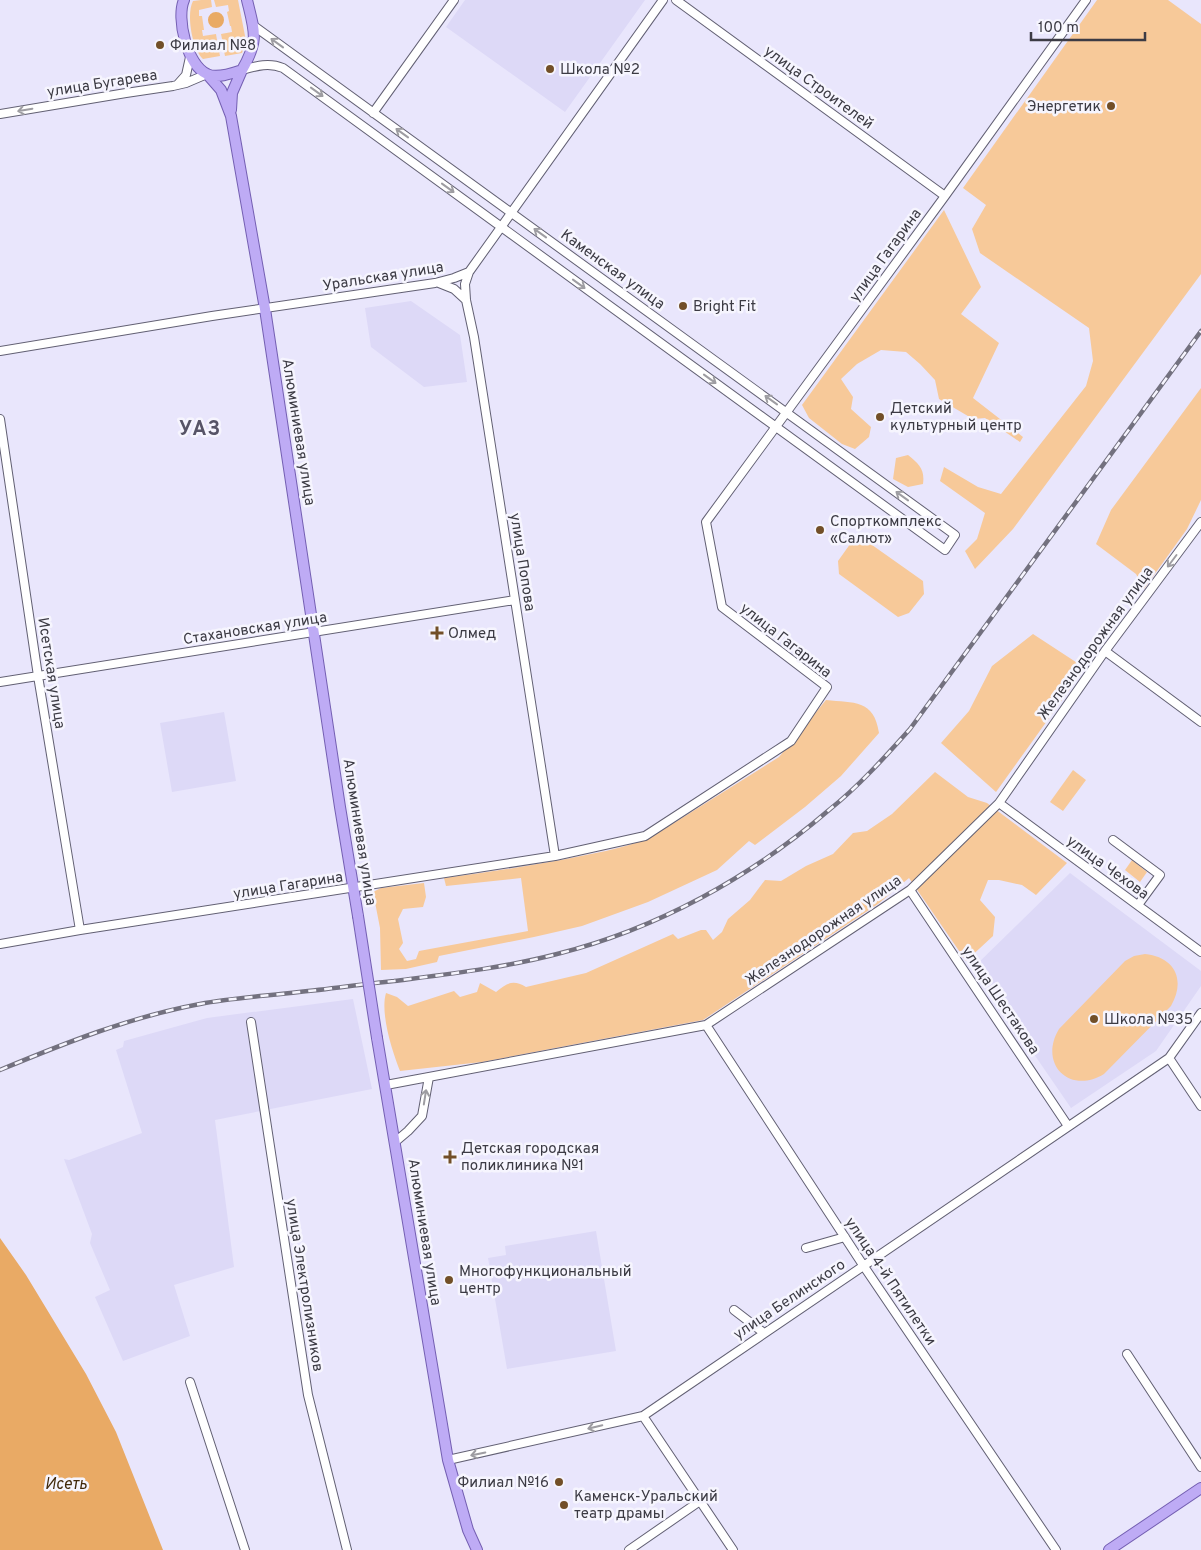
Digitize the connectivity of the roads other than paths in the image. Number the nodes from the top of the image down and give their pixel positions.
1 (176, 0) edge
2 (248, 0) edge
3 (454, 0) edge
4 (663, 0) edge
5 (676, 0) edge
6 (1086, 0) edge
7 (183, 5) edge
8 (254, 26) junction
9 (190, 57) junction
10 (309, 66) junction
11 (242, 70) junction
12 (207, 74) junction
13 (300, 80) junction
14 (177, 85) junction
15 (374, 113) junction
16 (0, 114) edge
17 (231, 116) junction
18 (945, 196) junction
19 (512, 213) junction
20 (502, 228) junction
21 (469, 272) junction
22 (435, 283) junction
23 (466, 300) junction
24 (266, 309) junction
25 (0, 351) edge
26 (787, 412) junction
27 (0, 419) edge
28 (776, 428) junction
29 (1201, 522) edge
30 (515, 600) junction
31 (315, 632) junction
32 (1105, 651) junction
33 (38, 676) junction
34 (0, 682) edge
35 (1201, 722) edge
36 (999, 803) junction
37 (1113, 840) dead end
38 (555, 856) junction
39 (354, 889) junction
40 (910, 890) junction
41 (1138, 905) junction
42 (80, 930) junction
43 (0, 944) edge
44 (1201, 952) edge
45 (1201, 1013) edge
46 (251, 1022) dead end
47 (706, 1025) junction
48 (1169, 1058) junction
49 (429, 1077) junction
50 (386, 1085) junction
51 (1201, 1106) edge
52 (1068, 1126) junction
53 (395, 1142) junction
54 (844, 1237) junction
55 (806, 1248) dead end
56 (863, 1265) junction
57 (734, 1310) dead end
58 (764, 1333) junction
59 (1127, 1354) dead end
60 (190, 1382) dead end
61 (643, 1416) junction
62 (448, 1460) junction
63 (1201, 1467) edge
64 (1201, 1488) edge
65 (700, 1501) junction
66 (245, 1550) edge
67 (347, 1550) edge
68 (476, 1550) edge
69 (628, 1550) edge
70 (733, 1550) edge
71 (1056, 1550) edge
72 (1109, 1550) edge

1 - 7 street
2 - 8 main road
3 - 15 street
4 - 19 street
5 - 18 street, улица Строителей
6 - 18 street, улица Гагарина
7 - 9 main road
10 -> 8 street, Каменская улица
8 - 11 main road
9 - 12 main road
9 - 14 street, улица Бугарева
10 - 13 street
10 - 15 street, Каменская улица
11 - 12 main road
11 - 13 street
11 - 17 main road
12 - 14 street
12 - 17 main road
13 -> 20 street
14 -> 16 street, улица Бугарева
19 -> 15 street, Каменская улица
17 - 24 main road, Алюминиевая улица
18 - 26 street, улица Гагарина
19 - 20 street
26 -> 19 street, Каменская улица
20 - 21 street
20 -> 28 street
21 - 22 street, Уральская улица
21 - 23 street, улица Попова
22 - 23 street
22 - 24 street, Уральская улица
23 - 30 street, улица Попова
24 - 25 street, Уральская улица
24 - 31 main road, Алюминиевая улица
26 - 28 street, улица Гагарина
28 -> 26 street, Каменская улица
27 - 33 street, Исетская улица
28 - 38 street, улица Гагарина
29 -> 32 street, Железнодорожная улица
30 - 31 street, Стахановская улица
30 - 38 street, улица Попова
31 - 33 street, Стахановская улица
31 - 39 main road, Алюминиевая улица
32 - 35 street
32 - 36 street, Железнодорожная улица
33 - 34 street, Стахановская улица
33 - 42 street, Исетская улица
36 - 40 street, Железнодорожная улица
36 - 41 street, улица Чехова
37 - 41 street
38 - 39 street, улица Гагарина
39 - 42 street, улица Гагарина
39 - 50 main road, Алюминиевая улица, bridge
40 - 47 street, Железнодорожная улица
40 - 52 street, улица Шестакова
41 - 44 street, улица Чехова
42 - 43 street, улица Гагарина
45 - 48 street, улица Белинского
46 - 67 street, улица Электролизников
47 - 49 street, Железнодорожная улица
47 - 54 street, улица 4-й Пятилетки
48 - 51 street
48 - 52 street, улица Белинского
49 - 50 street, Железнодорожная улица
53 -> 49 street
50 - 53 main road, Алюминиевая улица
52 - 56 street, улица Белинского
53 - 62 main road, Алюминиевая улица
54 - 55 street
54 - 56 street, улица 4-й Пятилетки
56 - 58 street, улица Белинского
56 - 71 street, улица 4-й Пятилетки
57 - 58 street
58 - 61 street, улица Белинского
59 - 63 street
60 - 66 street
61 -> 62 street, улица Белинского
61 - 65 street
62 - 68 main road, Алюминиевая улица
64 - 72 main road
65 - 69 street
65 - 70 street

